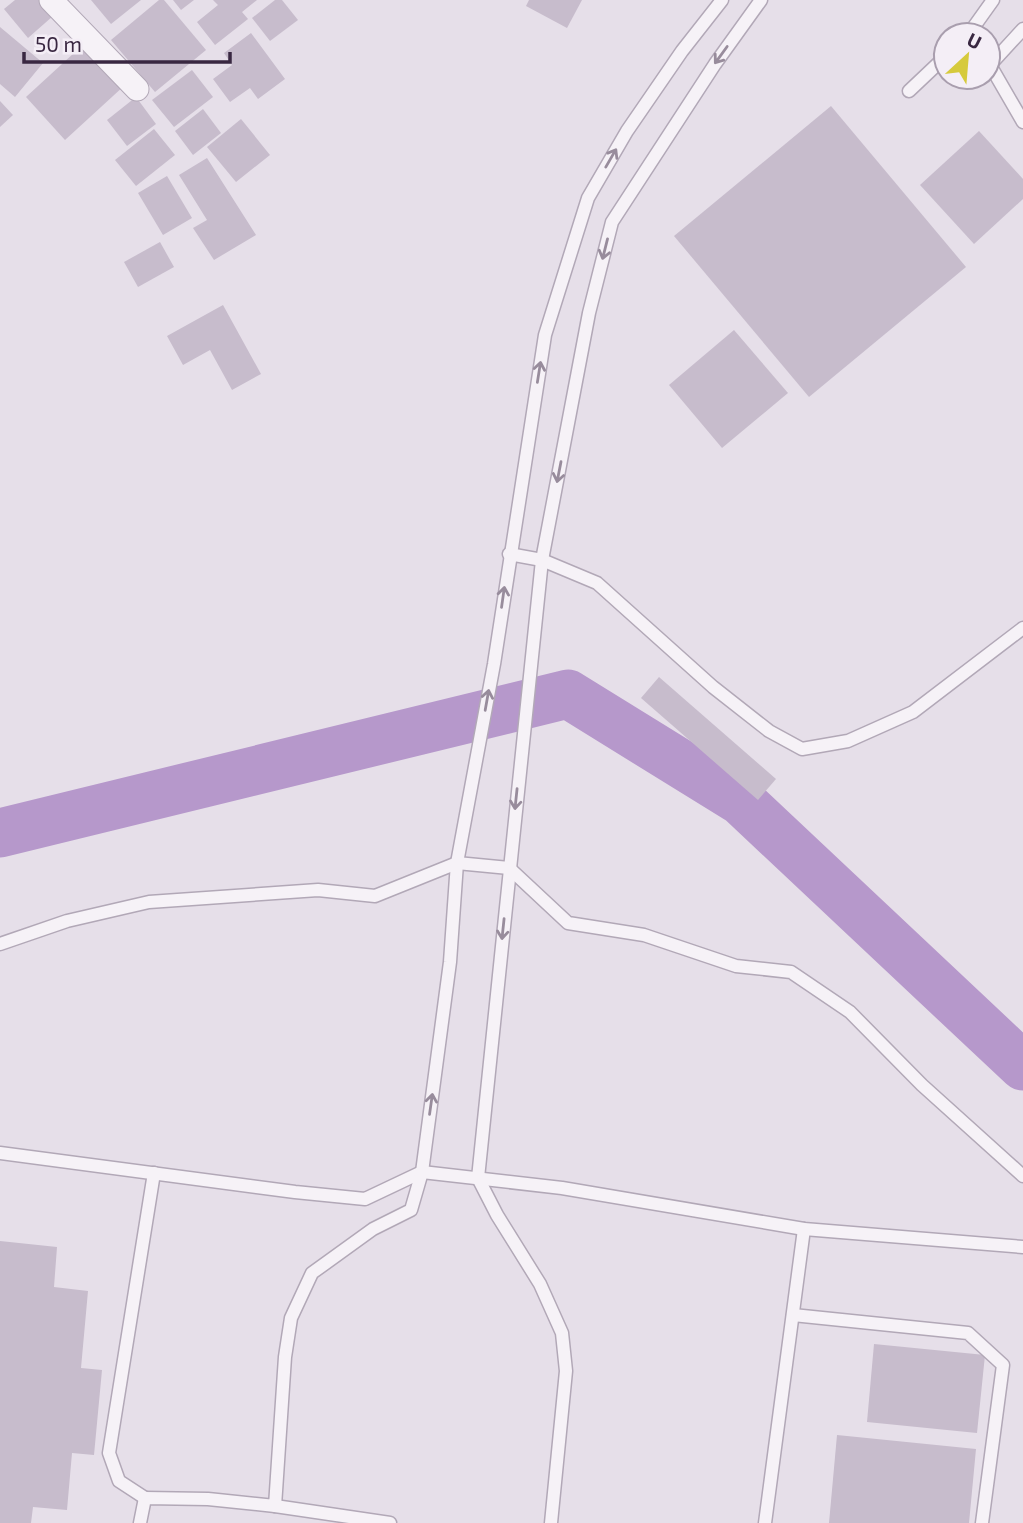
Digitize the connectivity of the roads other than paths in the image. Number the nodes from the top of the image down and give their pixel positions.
1 (51, 0) edge
2 (722, 0) edge
3 (761, 0) edge
4 (993, 0) edge
5 (978, 21) edge
6 (1023, 29) edge
7 (1002, 51) edge
8 (932, 70) edge
9 (1002, 86) edge
10 (137, 89) dead end
11 (909, 91) dead end
12 (1023, 122) edge
13 (509, 554) junction
14 (542, 560) junction
15 (1023, 628) edge
16 (457, 863) junction
17 (509, 868) junction
18 (0, 944) edge
19 (0, 1153) edge
20 (422, 1172) junction
21 (154, 1173) junction
22 (1023, 1175) edge
23 (478, 1178) junction
24 (804, 1229) junction
25 (1023, 1247) edge
26 (793, 1315) junction
27 (145, 1498) junction
28 (275, 1506) junction
29 (140, 1523) edge
30 (390, 1523) edge
31 (551, 1523) edge
32 (765, 1523) edge
33 (982, 1523) edge

1 - 10 street
13 -> 2 lane
3 -> 14 lane
4 - 5 lane
6 - 7 lane
8 - 11 lane
9 - 12 lane
13 - 14 lane
16 -> 13 lane
14 - 15 lane
14 -> 17 lane
16 - 17 lane
16 - 18 lane
20 -> 16 lane
17 - 22 lane
17 -> 23 lane
19 - 21 lane
20 - 21 lane
20 - 23 lane
20 - 28 lane
21 - 27 lane
23 - 24 lane
23 - 31 lane
24 - 25 lane
24 - 26 lane
26 - 32 lane
26 - 33 lane
27 - 28 lane
27 - 29 lane
28 - 30 lane

